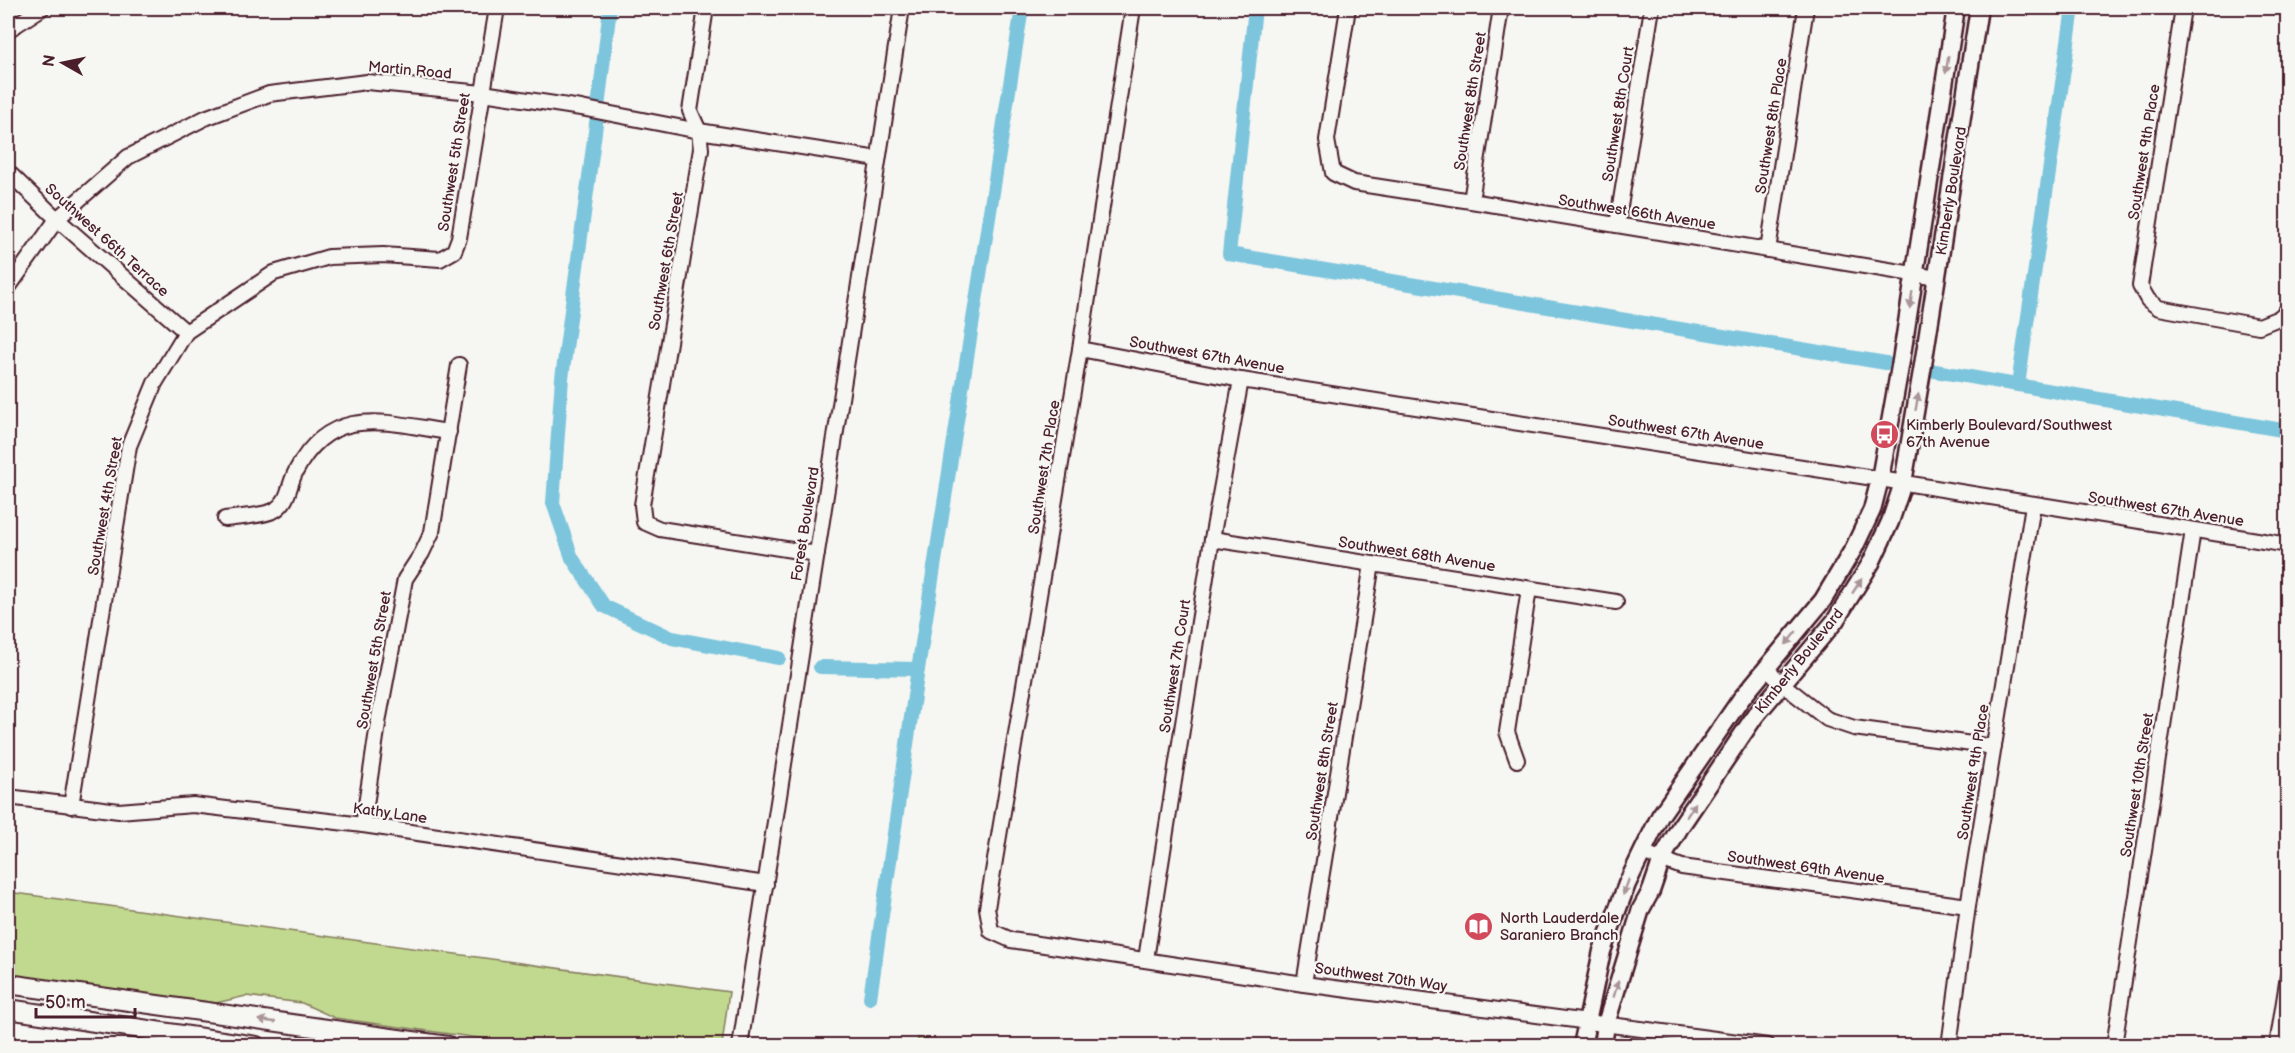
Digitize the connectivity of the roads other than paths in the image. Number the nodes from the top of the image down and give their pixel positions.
1 (42, 8) edge
2 (497, 8) edge
3 (706, 8) edge
4 (902, 8) edge
5 (1133, 8) edge
6 (1348, 8) edge
7 (1502, 8) edge
8 (1652, 8) edge
9 (1806, 8) edge
10 (1956, 8) edge
11 (1979, 8) edge
12 (2183, 8) edge
13 (8, 30) edge
14 (483, 93) junction
15 (699, 131) junction
16 (878, 159) junction
17 (8, 172) edge
18 (1471, 201) junction
19 (57, 219) junction
20 (1617, 225) junction
21 (1768, 250) junction
22 (454, 251) joint
23 (1915, 276) junction
24 (1937, 278) junction
25 (8, 288) edge
26 (2283, 314) edge
27 (186, 332) junction
28 (1080, 349) junction
29 (459, 365) dead end
30 (1240, 380) junction
31 (449, 432) junction
32 (1880, 479) junction
33 (1903, 483) junction
34 (2034, 505) junction
35 (225, 519) dead end
36 (2193, 530) junction
37 (1212, 539) junction
38 (2288, 544) edge
39 (817, 554) junction
40 (1372, 564) junction
41 (1529, 589) junction
42 (1616, 602) dead end
43 (1766, 668) junction
44 (1780, 683) junction
45 (1994, 747) junction
46 (1516, 760) dead end
47 (8, 797) edge
48 (71, 806) junction
49 (363, 825) junction
50 (1642, 852) junction
51 (1662, 859) junction
52 (766, 884) junction
53 (1968, 906) junction
54 (991, 931) joint
55 (1146, 959) junction
56 (2288, 976) edge
57 (8, 984) edge
58 (1304, 984) junction
59 (8, 1009) edge
60 (1586, 1022) junction
61 (1606, 1024) junction
62 (324, 1037) edge
63 (256, 1046) edge
64 (448, 1046) edge
65 (740, 1046) edge
66 (1582, 1046) edge
67 (1603, 1046) edge
68 (1768, 1046) edge
69 (1948, 1046) edge
70 (2114, 1046) edge
71 (2277, 1046) edge

1 - 13 street
2 - 14 street, Southwest 5th Street
3 - 15 street, Southwest 6th Street
4 - 16 street, Forest Boulevard
5 - 28 street, Southwest 7th Place
6 - 18 street, Southwest 66th Avenue
7 - 18 street, Southwest 8th Street
8 - 20 street, Southwest 8th Court
9 - 21 street, Southwest 8th Place
10 -> 23 street, Kimberly Boulevard
11 - 24 street, Kimberly Boulevard
12 - 26 street, Southwest 9th Place
14 - 15 street, Martin Road
14 - 19 street, Martin Road
14 - 22 street, Southwest 5th Street
15 - 16 street, Martin Road
15 - 39 street, Southwest 6th Street
16 - 39 street, Forest Boulevard
17 - 19 street, Southwest 66th Terrace
18 - 20 street, Southwest 66th Avenue
19 - 25 street, Martin Road
19 - 27 street, Southwest 66th Terrace
20 - 21 street, Southwest 66th Avenue
21 - 23 street, Southwest 66th Avenue
22 - 27 street, Southwest 4th Street
23 - 24 street, Southwest 66th Avenue
23 -> 32 street, Kimberly Boulevard
33 -> 24 street, Kimberly Boulevard
27 - 48 street, Southwest 4th Street
28 - 30 street, Southwest 67th Avenue
28 - 54 street, Southwest 7th Place
29 - 31 street, Southwest 5th Street
30 - 32 street, Southwest 67th Avenue
30 - 37 street, Southwest 7th Court
31 - 35 street
31 - 49 street, Southwest 5th Street
32 - 33 street, Southwest 67th Avenue
32 -> 43 street, Kimberly Boulevard
33 - 34 street, Southwest 67th Avenue
44 -> 33 street, Kimberly Boulevard
34 - 36 street, Southwest 67th Avenue
34 - 45 street, Southwest 9th Place
36 - 38 street, Southwest 67th Avenue
36 - 70 street, Southwest 10th Street
37 - 40 street, Southwest 68th Avenue
37 - 55 street, Southwest 7th Court
39 - 52 street, Forest Boulevard
40 - 41 street, Southwest 68th Avenue
40 - 58 street, Southwest 8th Street
41 - 42 street, Southwest 68th Avenue
41 - 46 street
43 - 44 street
43 - 50 street, Kimberly Boulevard
44 - 45 street
51 -> 44 street, Kimberly Boulevard
45 - 53 street, Southwest 9th Place
47 - 48 street, Kathy Lane
48 - 49 street, Kathy Lane
49 - 52 street, Kathy Lane
50 - 51 street, Southwest 69th Avenue
50 -> 60 street, Kimberly Boulevard
51 - 53 street, Southwest 69th Avenue
61 -> 51 street, Kimberly Boulevard
52 - 65 street, Forest Boulevard
53 - 69 street, Southwest 9th Place
54 - 55 street, Southwest 70th Way
55 - 58 street, Southwest 70th Way
56 - 71 street
62 -> 57 main road
58 - 60 street, Southwest 70th Way
59 - 63 main road
60 - 61 street, Southwest 70th Way
60 - 66 street, Kimberly Boulevard
61 - 67 street, Kimberly Boulevard
61 - 68 street, Southwest 70th Way
62 - 64 main road

